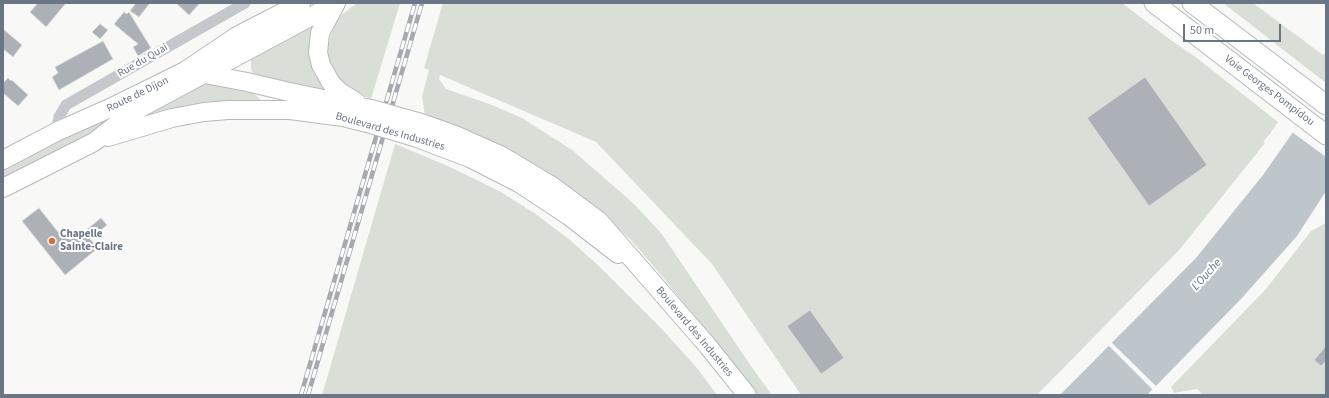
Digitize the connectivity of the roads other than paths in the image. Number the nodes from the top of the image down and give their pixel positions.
1 (245, 3) edge
2 (301, 3) edge
3 (336, 3) edge
4 (1154, 3) edge
5 (1192, 3) edge
6 (268, 21) junction
7 (247, 51) junction
8 (185, 71) junction
9 (205, 74) junction
10 (251, 83) junction
11 (1326, 105) edge
12 (290, 110) junction
13 (369, 116) junction
14 (56, 132) junction
15 (1326, 135) edge
16 (94, 142) junction
17 (3, 160) edge
18 (3, 188) edge
19 (743, 392) edge

1 - 14 street, Rue du Quai
2 - 6 main road, Route de Dijon
3 - 7 main road, Route de Dijon
3 - 13 main road, Boulevard des Industries
4 - 15 highway, Voie Georges Pompidou
5 - 11 highway, Voie Georges Pompidou
6 - 7 main road, Route de Dijon
6 - 8 main road, Route de Dijon
7 - 9 main road, Route de Dijon
7 - 10 main road, Route de Dijon
8 - 9 main road, Boulevard des Industries
8 - 14 main road, Route de Dijon
9 - 10 main road, Boulevard des Industries
9 - 16 main road, Route de Dijon
10 - 12 main road, Route de Dijon
10 - 13 main road, Boulevard des Industries
12 - 13 main road, Boulevard des Industries
12 - 16 main road, Boulevard des Industries
13 - 19 main road, Boulevard des Industries, bridge
14 - 17 main road, Route de Dijon
16 - 18 main road, Route de Dijon

